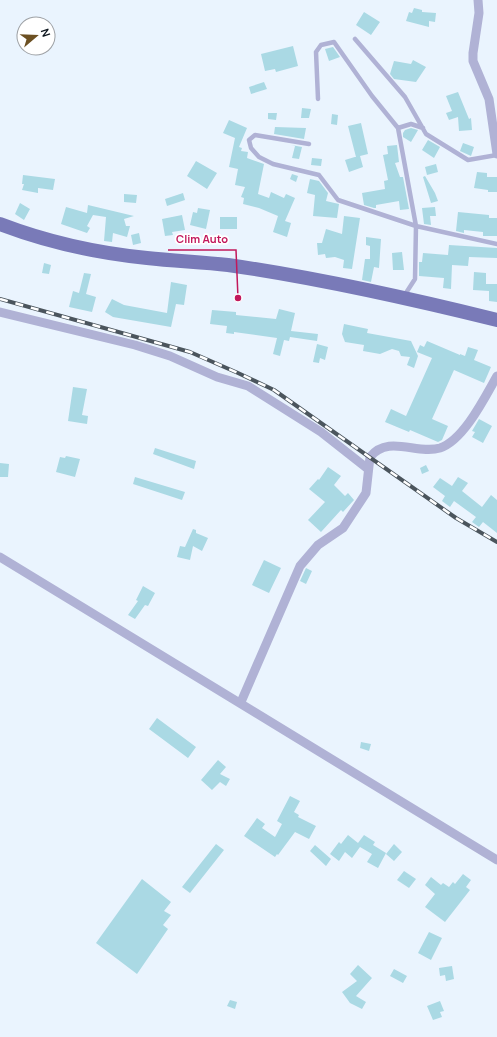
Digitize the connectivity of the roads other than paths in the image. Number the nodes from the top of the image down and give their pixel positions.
1 (478, 0) edge
2 (355, 39) dead end
3 (318, 99) dead end
4 (398, 128) junction
5 (423, 128) junction
6 (309, 144) dead end
7 (497, 154) edge
8 (0, 224) edge
9 (416, 226) junction
10 (0, 234) edge
11 (497, 244) edge
12 (404, 298) junction
13 (0, 312) edge
14 (497, 320) edge
15 (497, 329) edge
16 (497, 376) edge
17 (368, 470) junction
18 (0, 557) edge
19 (241, 702) junction
20 (497, 860) edge

1 - 7 street
2 - 5 lane
3 - 4 lane
4 - 5 lane
4 - 9 lane
5 - 7 lane
6 - 9 lane
8 - 12 main road
9 - 11 lane
9 - 12 lane
10 - 15 main road
12 - 14 main road
13 - 17 street
16 - 17 street
17 - 19 street
18 - 19 street
19 - 20 street

